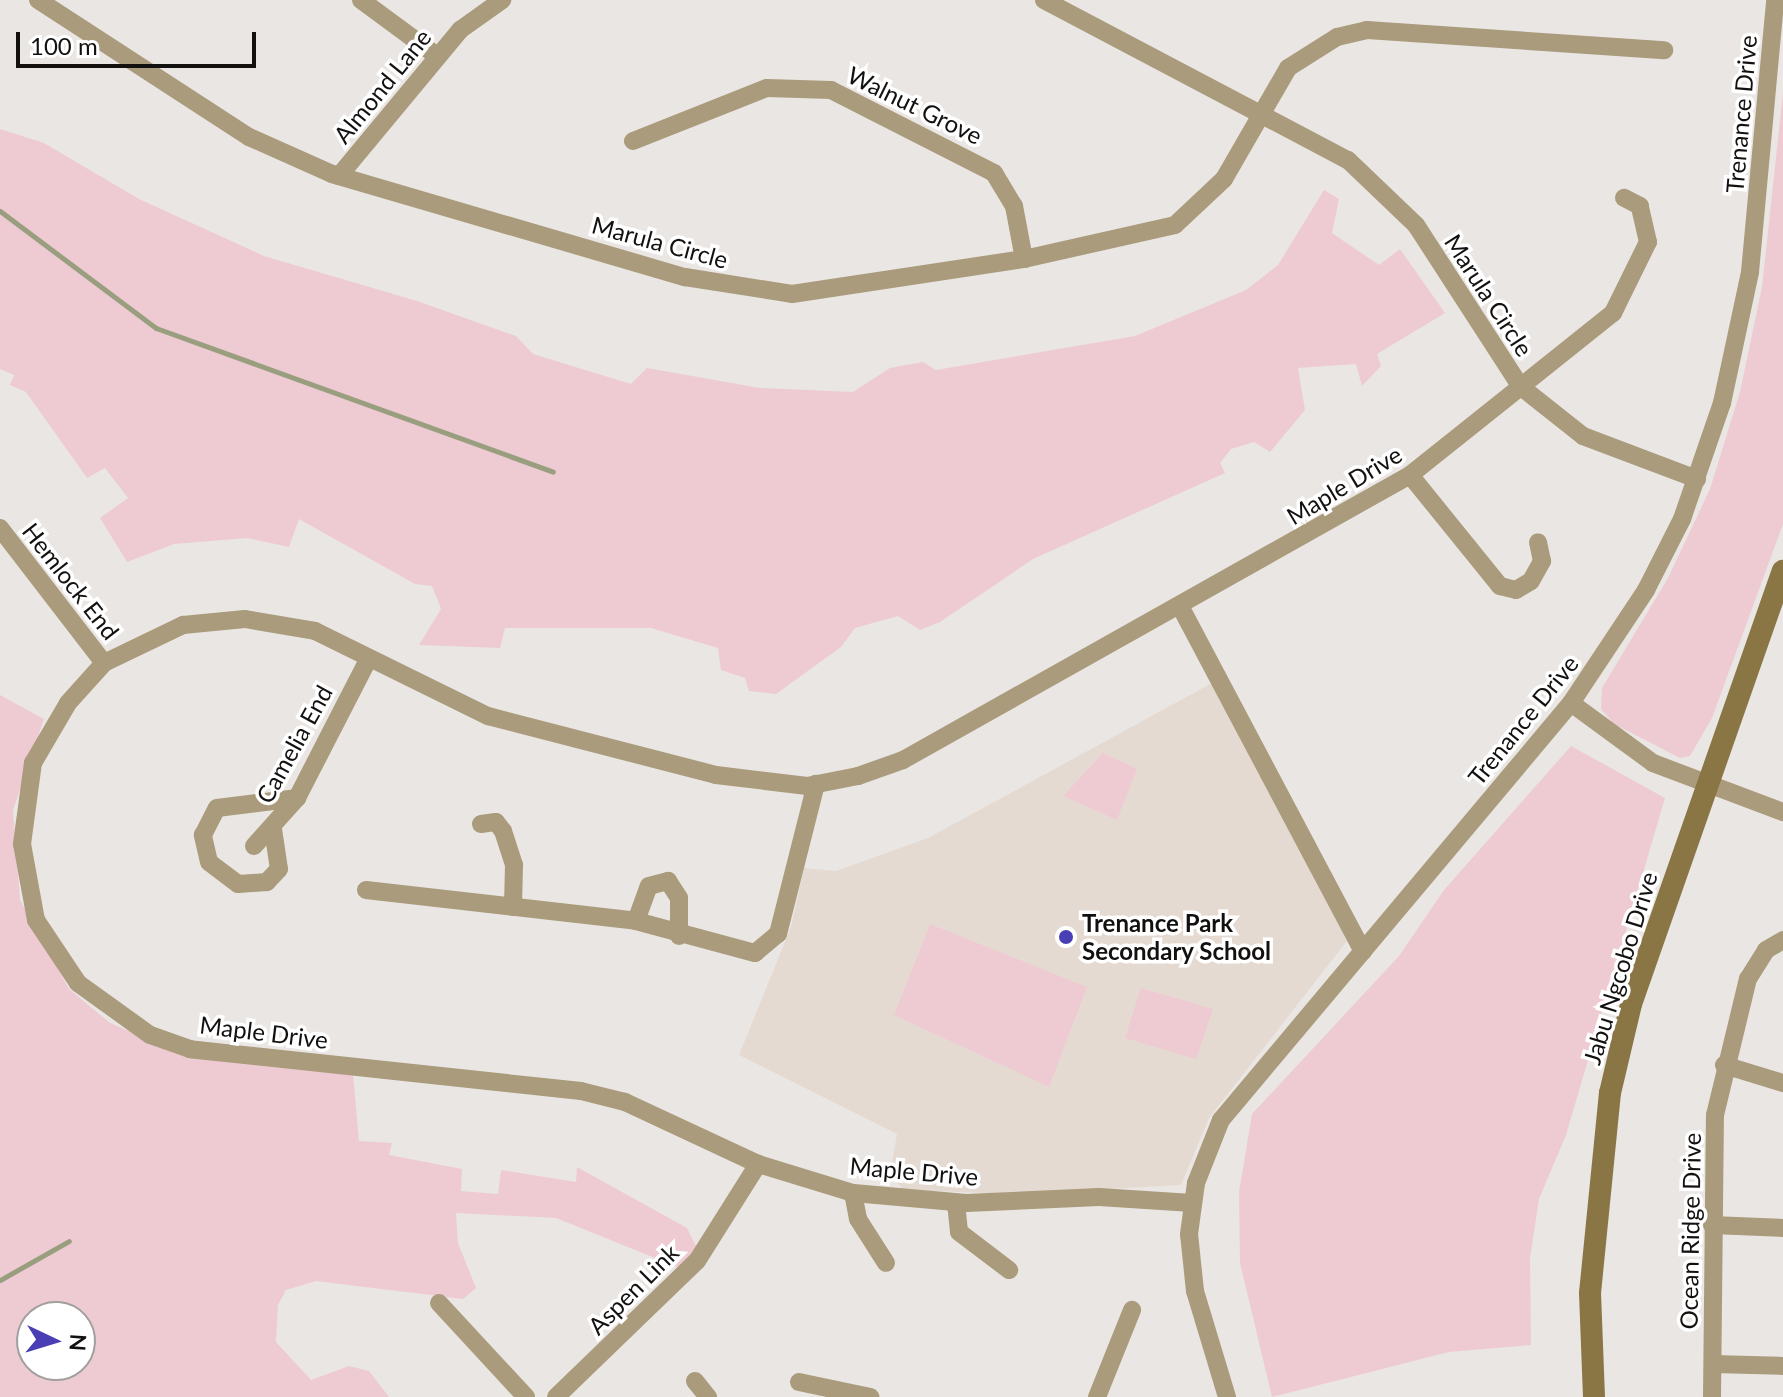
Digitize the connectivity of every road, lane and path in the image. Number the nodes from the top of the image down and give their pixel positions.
1 (38, 0) edge
2 (361, 0) edge
3 (502, 0) edge
4 (1044, 0) edge
5 (1775, 0) edge
6 (1664, 50) dead end
7 (437, 56) junction
8 (1259, 109) junction
9 (633, 141) dead end
10 (339, 176) junction
11 (1624, 198) dead end
12 (1024, 259) junction
13 (1520, 386) junction
14 (1410, 475) junction
15 (1697, 479) junction
16 (0, 528) edge
17 (1538, 542) dead end
18 (1783, 571) edge
19 (1180, 606) junction
20 (368, 660) junction
21 (104, 663) junction
22 (1571, 703) junction
23 (816, 784) junction
24 (1705, 787) junction
25 (297, 798) junction
26 (1783, 812) edge
27 (481, 824) dead end
28 (273, 829) junction
29 (254, 846) dead end
30 (366, 890) dead end
31 (513, 907) junction
32 (636, 921) junction
33 (679, 936) junction
34 (1783, 940) edge
35 (1363, 952) junction
36 (1724, 1065) junction
37 (1783, 1083) edge
38 (758, 1164) junction
39 (853, 1193) junction
40 (956, 1203) junction
41 (1192, 1203) junction
42 (1712, 1225) junction
43 (1783, 1228) edge
44 (886, 1263) dead end
45 (1009, 1270) dead end
46 (439, 1303) dead end
47 (1132, 1310) dead end
48 (1713, 1364) junction
49 (1783, 1366) edge
50 (695, 1381) dead end
51 (799, 1382) dead end
52 (526, 1397) edge
53 (556, 1397) edge
54 (708, 1397) edge
55 (870, 1397) edge
56 (1097, 1397) edge
57 (1227, 1397) edge
58 (1594, 1397) edge
59 (1712, 1397) edge

1 - 10 street, Marula Circle
2 - 7 street
3 - 7 street, Almond Lane
4 - 8 street, Marula Circle
5 - 15 street, Trenance Drive
6 - 8 street
7 - 10 street, Almond Lane
8 - 12 street, Marula Circle
8 - 13 street, Marula Circle
9 - 12 street, Walnut Grove
10 - 12 street, Marula Circle
11 - 13 street, Maple Drive
13 - 14 street, Maple Drive
13 - 15 street, Marula Circle
14 - 17 street
14 - 19 street, Maple Drive
15 - 22 street, Trenance Drive
16 - 21 street, Hemlock End
18 - 24 main road, Jabu Ngcobo Drive
19 - 23 street, Maple Drive
19 - 35 street
20 - 21 street, Maple Drive
20 - 23 street, Maple Drive
20 - 25 street, Camelia End
21 - 38 street, Maple Drive
22 - 24 street
22 - 35 street, Trenance Drive
23 - 33 street
24 - 26 street
24 - 58 main road, Jabu Ngcobo Drive
25 - 28 street, Camelia End
25 - 28 street
27 - 31 street
28 - 29 street, Camelia End
30 - 31 street
31 - 32 street
32 - 33 street
32 - 33 street
34 - 36 street, Ocean Ridge Drive
35 - 41 street, Trenance Drive
36 - 37 street
36 - 42 street, Ocean Ridge Drive
38 - 39 street, Maple Drive
38 - 53 street, Aspen Link
39 - 40 street, Maple Drive
39 - 44 street
40 - 41 street, Maple Drive
40 - 45 street
41 - 57 street, Trenance Drive
42 - 43 street
42 - 48 street, Ocean Ridge Drive
46 - 52 street
47 - 56 street
48 - 49 street
48 - 59 street, Ocean Ridge Drive
50 - 54 street
51 - 55 street

